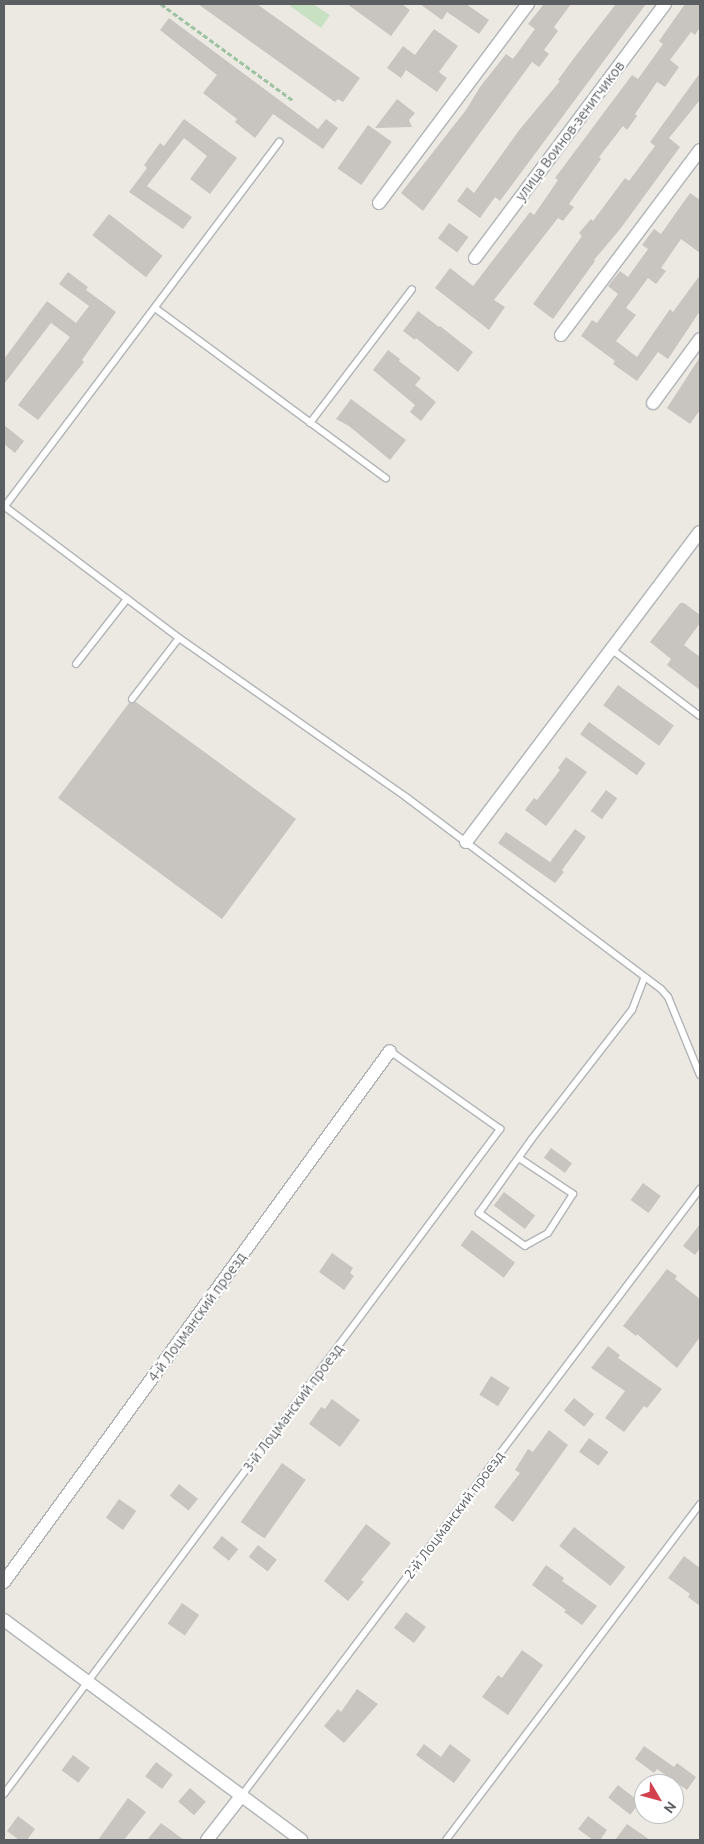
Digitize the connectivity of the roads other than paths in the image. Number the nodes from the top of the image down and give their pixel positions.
1 (528, 4) edge
2 (665, 4) edge
3 (279, 142) dead end
4 (700, 150) edge
5 (379, 203) dead end
6 (475, 258) dead end
7 (412, 289) dead end
8 (155, 308) junction
9 (561, 335) dead end
10 (700, 339) edge
11 (653, 403) dead end
12 (310, 422) junction
13 (386, 478) dead end
14 (4, 506) edge
15 (700, 532) edge
16 (127, 598) junction
17 (179, 638) junction
18 (611, 649) junction
19 (76, 664) dead end
20 (132, 699) dead end
21 (700, 716) edge
22 (466, 842) junction
23 (644, 978) junction
24 (390, 1051) joint
25 (700, 1075) edge
26 (519, 1158) junction
27 (700, 1189) edge
28 (700, 1504) edge
29 (4, 1582) edge
30 (4, 1620) edge
31 (87, 1684) junction
32 (4, 1794) edge
33 (242, 1796) junction
34 (207, 1840) edge
35 (301, 1840) edge
36 (446, 1840) edge

1 - 5 street
2 - 6 street, улица Воинов-зенитчиков
3 - 8 lane
4 - 9 street
7 - 12 lane
8 - 12 lane
8 - 14 lane
10 - 11 street
12 - 13 lane
14 - 16 lane
15 - 18 street
16 - 17 lane
16 - 19 lane
17 - 20 lane
17 - 22 lane
18 - 21 lane
18 - 22 street
22 - 23 lane
23 - 25 lane
23 - 26 lane
24 - 29 street, 4-й Лоцманский проезд
24 - 31 lane, 3-й Лоцманский проезд
26 - 26 lane
27 - 33 lane, 2-й Лоцманский проезд
28 - 36 lane
30 - 31 street
31 - 32 lane, 3-й Лоцманский проезд
31 - 33 street
33 - 34 street, 2-й Лоцманский проезд
33 - 35 street

